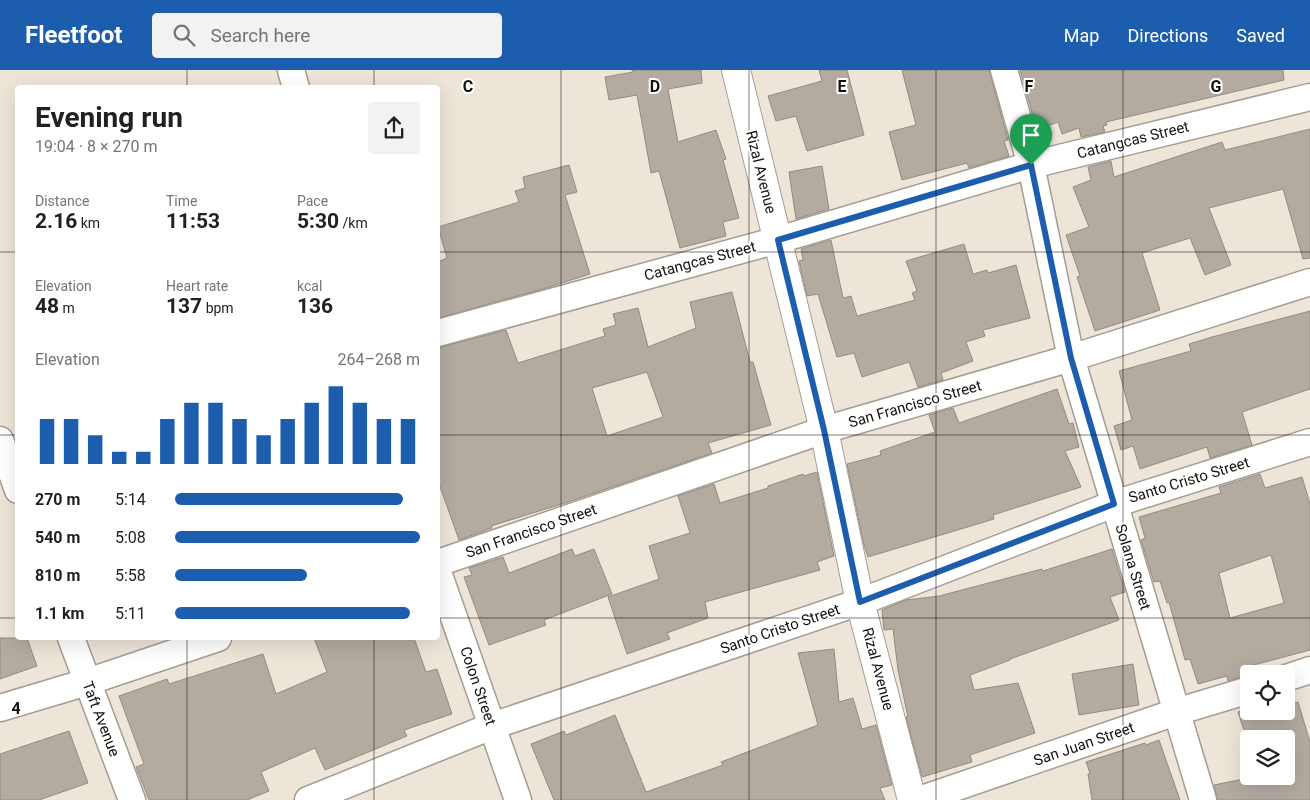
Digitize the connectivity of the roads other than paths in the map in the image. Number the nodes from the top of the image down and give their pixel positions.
1 (291, 70) edge
2 (736, 70) edge
3 (1004, 70) edge
4 (295, 85) edge
5 (1310, 97) edge
6 (1031, 165) junction
7 (778, 240) junction
8 (1310, 282) edge
9 (440, 332) edge
10 (1071, 358) junction
11 (824, 430) junction
12 (0, 440) edge
13 (1310, 442) edge
14 (11, 474) edge
15 (1114, 504) junction
16 (440, 562) edge
17 (440, 578) edge
18 (860, 602) junction
19 (72, 640) edge
20 (212, 640) edge
21 (1310, 670) edge
22 (1295, 675) edge
23 (87, 682) junction
24 (1240, 693) edge
25 (0, 708) edge
26 (1176, 712) junction
27 (492, 726) junction
28 (132, 800) edge
29 (308, 800) edge
30 (518, 800) edge
31 (912, 800) edge
32 (919, 800) edge
33 (1203, 800) edge

1 - 4 street
2 - 7 street, Rizal Avenue
3 - 6 street, Solana Street
5 - 6 street, Catangcas Street
6 - 7 street, Catangcas Street
6 - 10 street, Solana Street
7 - 9 street, Catangcas Street
7 - 11 street, Rizal Avenue
8 - 10 street, San Francisco Street
10 - 11 street, San Francisco Street
10 - 15 street, Solana Street
11 - 16 street, San Francisco Street
11 - 18 street, Rizal Avenue
12 - 14 street
13 - 15 street, Santo Cristo Street
15 - 18 street, Santo Cristo Street
15 - 26 street, Solana Street
17 - 27 street, Colon Street
18 - 27 street, Santo Cristo Street
18 - 31 street, Rizal Avenue
19 - 23 street, Taft Avenue
20 - 23 street
21 - 22 street
23 - 25 street
23 - 28 street, Taft Avenue
24 - 26 street, San Juan Street
26 - 32 street, San Juan Street
26 - 33 street, Solana Street
27 - 29 street, Santo Cristo Street
27 - 30 street, Colon Street

